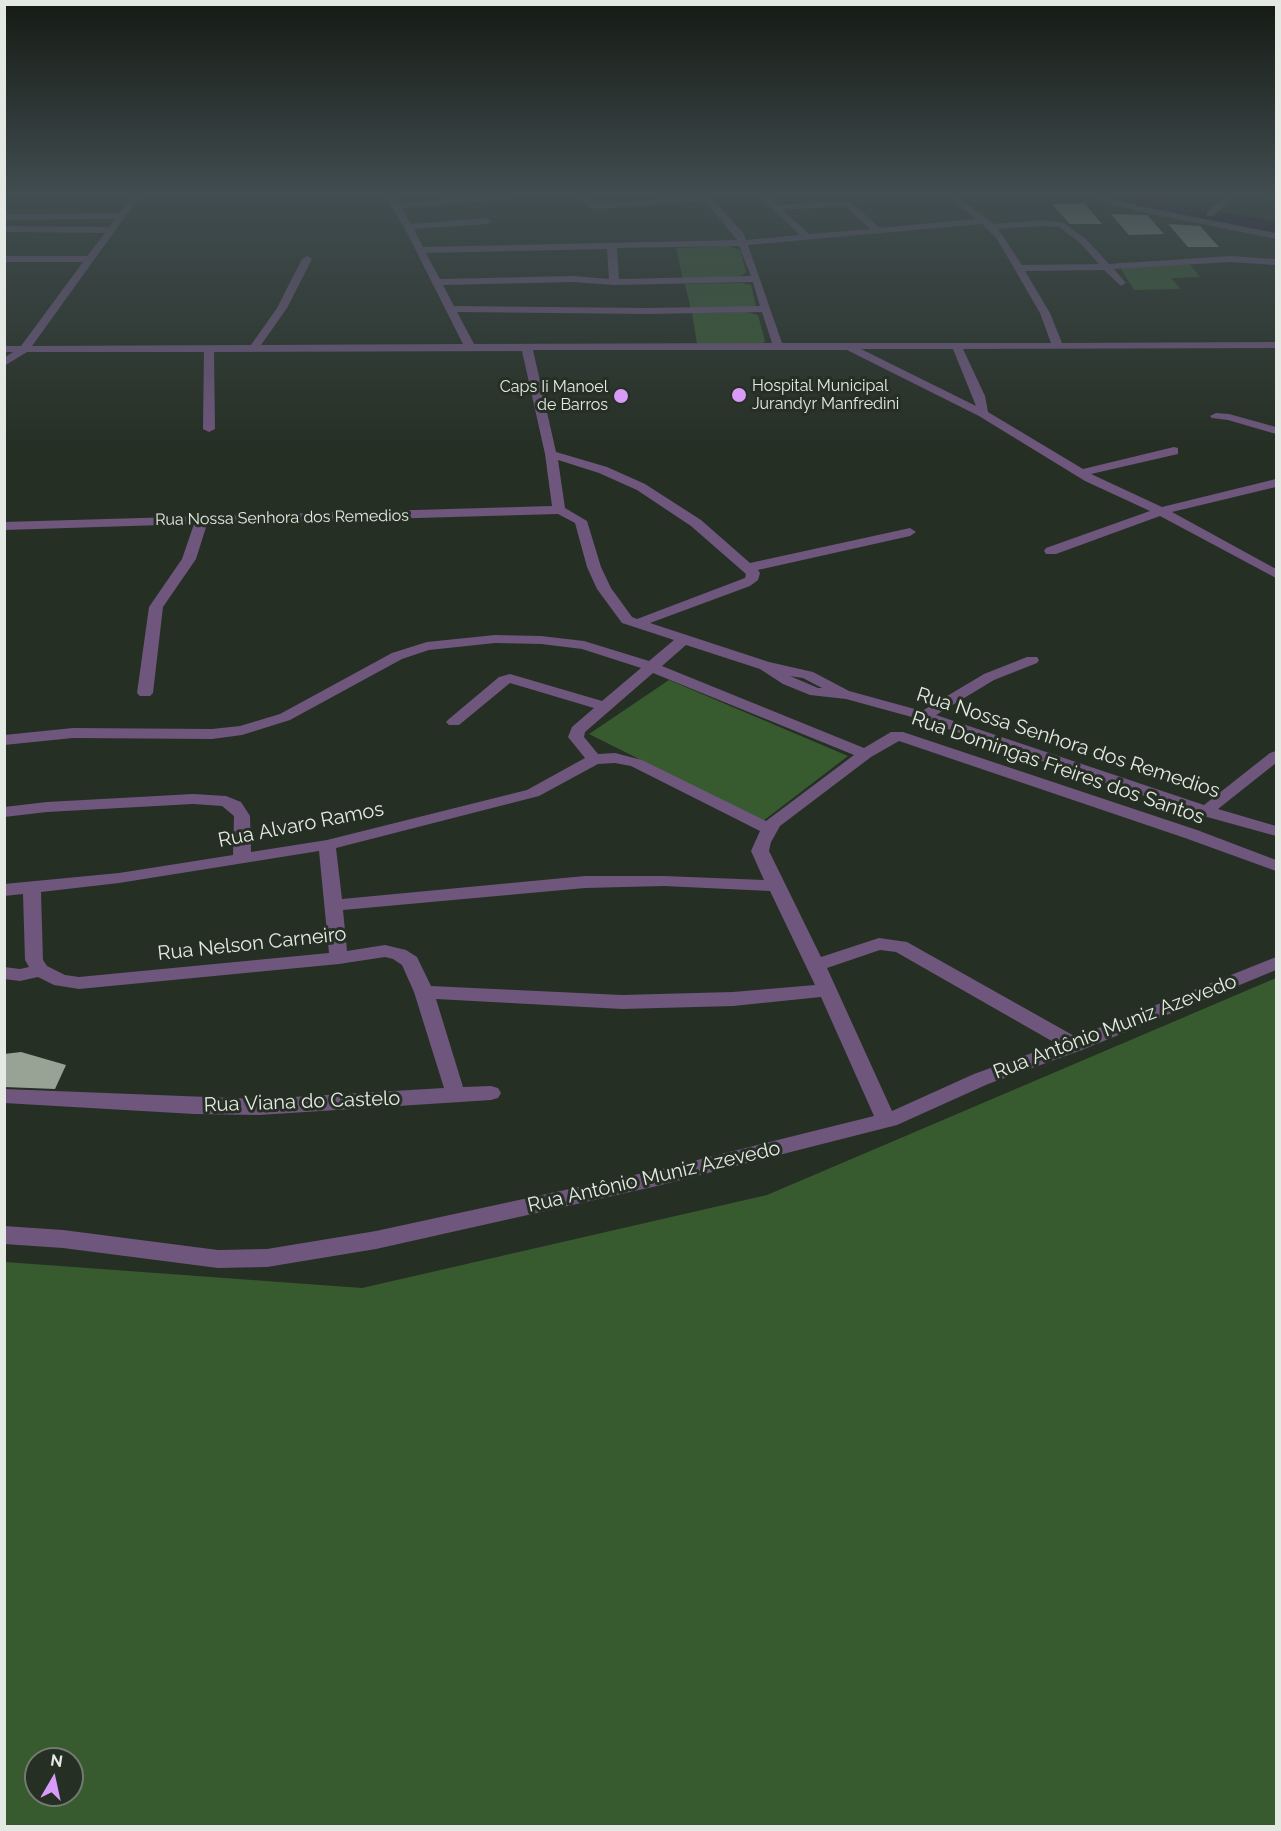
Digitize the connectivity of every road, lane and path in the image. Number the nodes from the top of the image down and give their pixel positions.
1 (72, 281) edge
2 (296, 281) edge
3 (440, 281) edge
4 (571, 281) edge
5 (640, 281) edge
6 (758, 281) edge
7 (1028, 281) edge
8 (435, 282) joint
9 (614, 282) joint
10 (599, 295) junction
11 (450, 309) junction
12 (767, 309) junction
13 (1276, 345) edge
14 (778, 347) junction
15 (848, 347) junction
16 (957, 347) junction
17 (1059, 347) junction
18 (254, 348) junction
19 (527, 348) junction
20 (4, 349) edge
21 (24, 349) junction
22 (209, 349) junction
23 (471, 349) junction
24 (4, 363) edge
25 (983, 414) junction
26 (1216, 416) dead end
27 (209, 429) dead end
28 (1276, 431) edge
29 (1174, 451) dead end
30 (550, 454) junction
31 (1081, 473) junction
32 (1276, 483) edge
33 (559, 510) junction
34 (1161, 512) junction
35 (202, 519) junction
36 (4, 526) edge
37 (910, 532) dead end
38 (1051, 550) dead end
39 (748, 568) junction
40 (1276, 574) edge
41 (635, 624) junction
42 (684, 639) junction
43 (1032, 660) dead end
44 (652, 667) junction
45 (145, 693) dead end
46 (605, 707) junction
47 (924, 716) junction
48 (454, 722) dead end
49 (4, 740) edge
50 (865, 754) junction
51 (1276, 756) edge
52 (594, 759) junction
53 (1206, 811) junction
54 (4, 812) edge
55 (768, 829) junction
56 (1276, 831) edge
57 (327, 845) junction
58 (242, 859) junction
59 (1276, 866) edge
60 (776, 886) junction
61 (32, 889) junction
62 (4, 890) edge
63 (333, 905) junction
64 (339, 958) junction
65 (1276, 963) edge
66 (816, 965) junction
67 (40, 970) junction
68 (4, 973) edge
69 (826, 990) junction
70 (424, 992) junction
71 (1075, 1045) junction
72 (491, 1093) dead end
73 (4, 1096) edge
74 (456, 1096) junction
75 (886, 1121) junction
76 (4, 1235) edge

1 - 21 street
2 - 18 street
3 - 8 street
4 - 10 street
5 - 9 street
6 - 12 street
7 - 17 street
8 - 11 street
9 - 10 street
10 - 11 street
10 - 12 street
11 - 23 street
12 - 14 street
13 - 17 street
14 - 15 street
14 - 19 street
15 - 16 street
15 - 25 street
16 - 17 street
16 - 25 street
18 - 22 street
18 - 23 street
19 - 23 street
19 - 30 street
20 - 21 street
21 - 22 street
21 - 24 street
22 - 27 street
25 - 31 street
26 - 28 street
29 - 31 street
30 - 33 street
30 - 39 street
31 - 34 street
32 - 34 street
33 - 35 street, Rua Nossa Senhora dos Remedios
33 - 41 street, Rua Nossa Senhora dos Remedios
34 - 38 street
34 - 40 street
35 - 36 street, Rua Nossa Senhora dos Remedios
35 - 45 street
37 - 39 street
39 - 41 street
41 - 42 street, Rua Nossa Senhora dos Remedios
42 - 44 street
42 - 47 street, Rua Nossa Senhora dos Remedios
43 - 47 street
44 - 46 street
44 - 49 street
44 - 50 street
46 - 48 street
46 - 52 street
47 - 53 street, Rua Nossa Senhora dos Remedios
50 - 55 street, Rua Domingas Freires dos Santos
50 - 59 street, Rua Domingas Freires dos Santos
51 - 53 street
52 - 55 street
52 - 57 street, Rua Alvaro Ramos
53 - 56 street, Rua Nossa Senhora dos Remedios
54 - 58 street
55 - 60 street
57 - 58 street, Rua Alvaro Ramos
57 - 63 street
58 - 61 street, Rua Alvaro Ramos
60 - 63 street
60 - 66 street
61 - 62 street, Rua Alvaro Ramos
61 - 67 street
63 - 64 street
64 - 67 street, Rua Nelson Carneiro
64 - 70 street, Rua Nelson Carneiro
65 - 71 street, Rua Antônio Muniz Azevedo
66 - 69 street
66 - 71 street
67 - 68 street
69 - 70 street
69 - 75 street
70 - 74 street, Rua Nelson Carneiro
71 - 75 street, Rua Antônio Muniz Azevedo
72 - 74 street, Rua Viana do Castelo
73 - 74 street, Rua Viana do Castelo
75 - 76 street, Rua Antônio Muniz Azevedo

